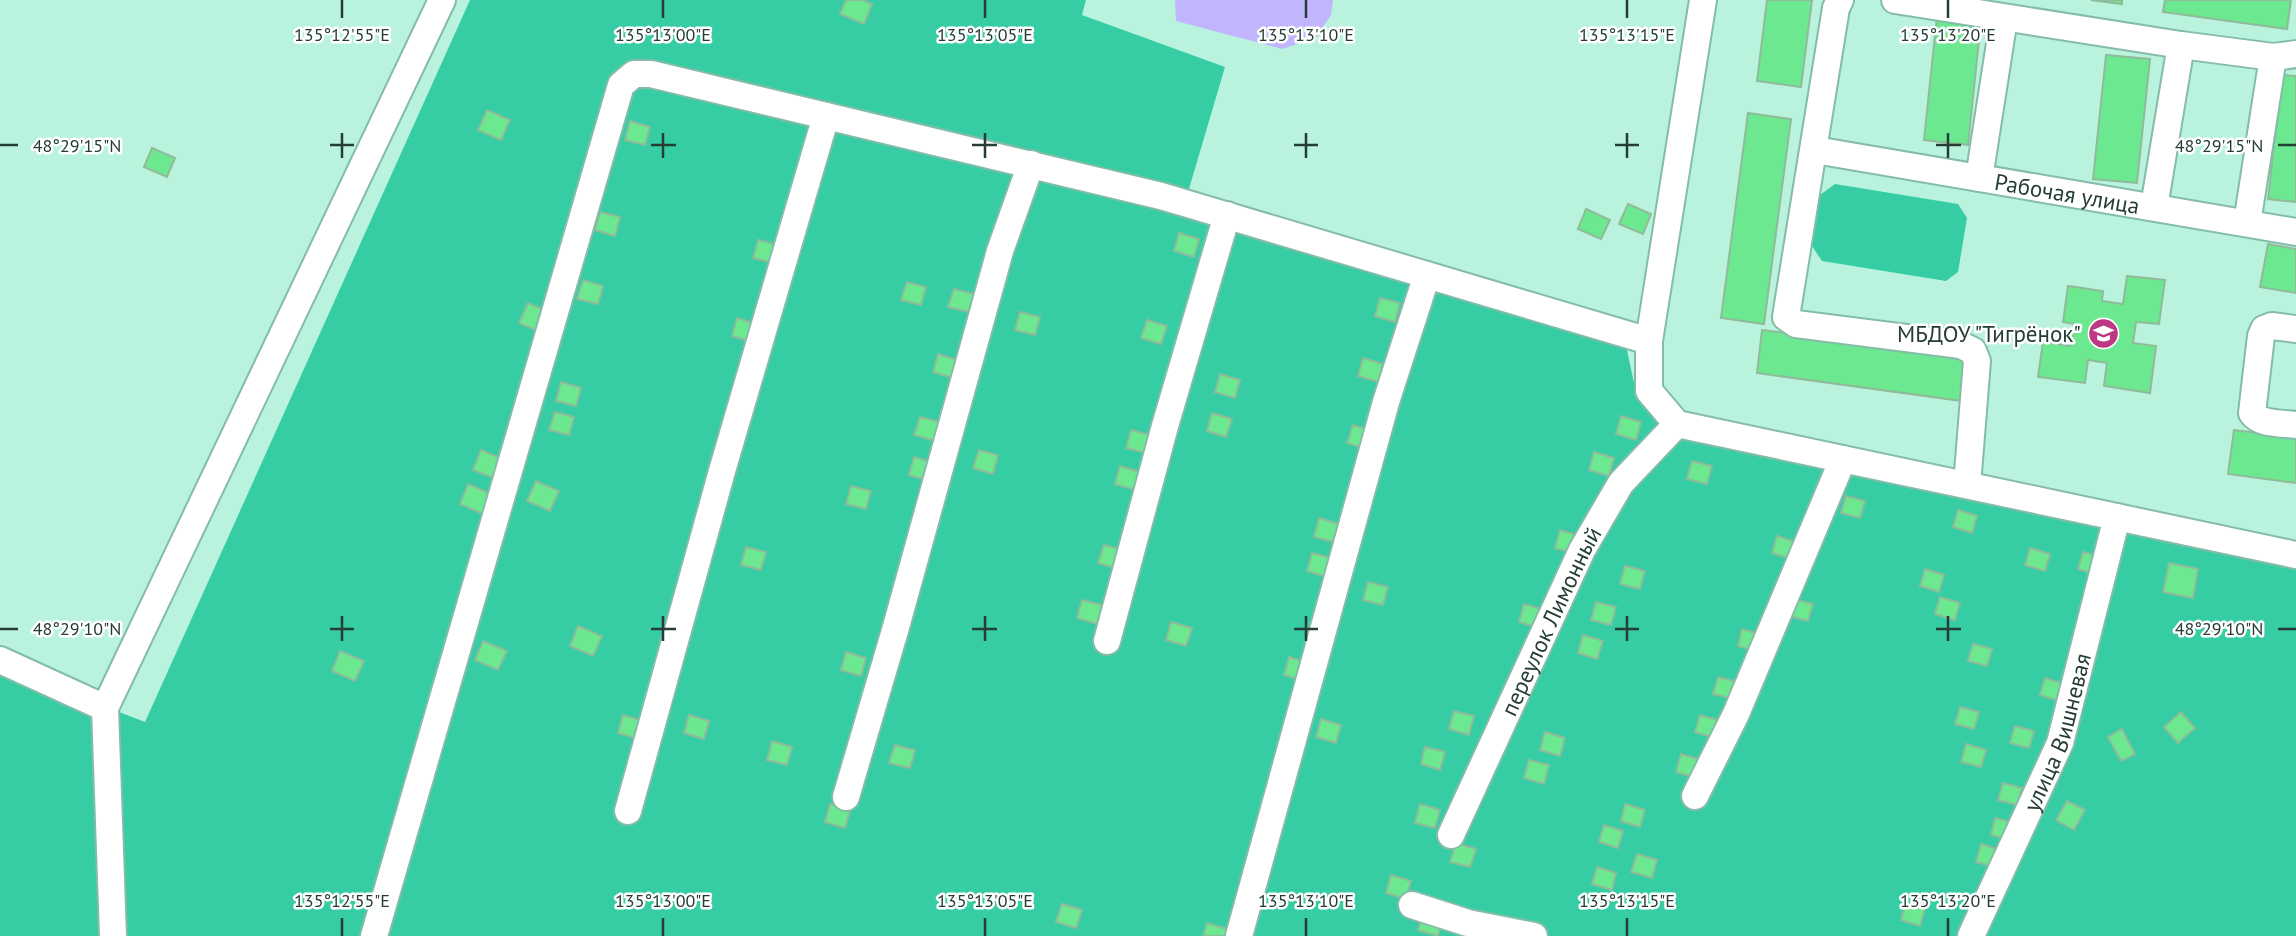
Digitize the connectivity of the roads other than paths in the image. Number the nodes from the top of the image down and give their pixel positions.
1 (442, 0) edge
2 (1703, 0) edge
3 (1840, 0) edge
4 (1895, 0) edge
5 (2004, 18) junction
6 (2181, 45) junction
7 (2284, 55) edge
8 (826, 116) junction
9 (1815, 150) junction
10 (1031, 164) junction
11 (1979, 178) junction
12 (2154, 207) junction
13 (1227, 215) junction
14 (2247, 223) junction
15 (2296, 232) edge
16 (1427, 275) junction
17 (2296, 329) edge
18 (1650, 341) junction
19 (1677, 424) junction
20 (2296, 425) edge
21 (1843, 459) junction
22 (1967, 485) junction
23 (2117, 517) junction
24 (2296, 555) edge
25 (1107, 640) dead end
26 (0, 660) edge
27 (105, 708) junction
28 (1695, 796) dead end
29 (846, 797) dead end
30 (628, 811) dead end
31 (1451, 835) dead end
32 (1412, 905) dead end
33 (113, 936) edge
34 (374, 936) edge
35 (1238, 936) edge
36 (1534, 936) edge
37 (1971, 936) edge

1 - 27 street
2 - 18 street
3 - 9 street
4 - 5 street
5 - 6 street
5 - 11 street, Рабочая улица
6 - 7 street
6 - 12 street, Рабочая улица
7 - 14 street
8 - 10 street
8 - 30 street
8 - 34 street
9 - 11 street, Рабочая улица
9 - 22 street
10 - 13 street
10 - 29 street
11 - 12 street, Рабочая улица
12 - 14 street, Рабочая улица
13 - 16 street
13 - 25 street
14 - 15 street, Рабочая улица
16 - 18 street
16 - 35 street
17 - 20 street
18 - 19 street
19 - 21 street
19 - 31 street, переулок Лимонный
21 - 22 street
21 - 28 street
22 - 23 street
23 - 24 street
23 - 37 street, улица Вишневая
26 - 27 street
27 - 33 street
32 - 36 street

